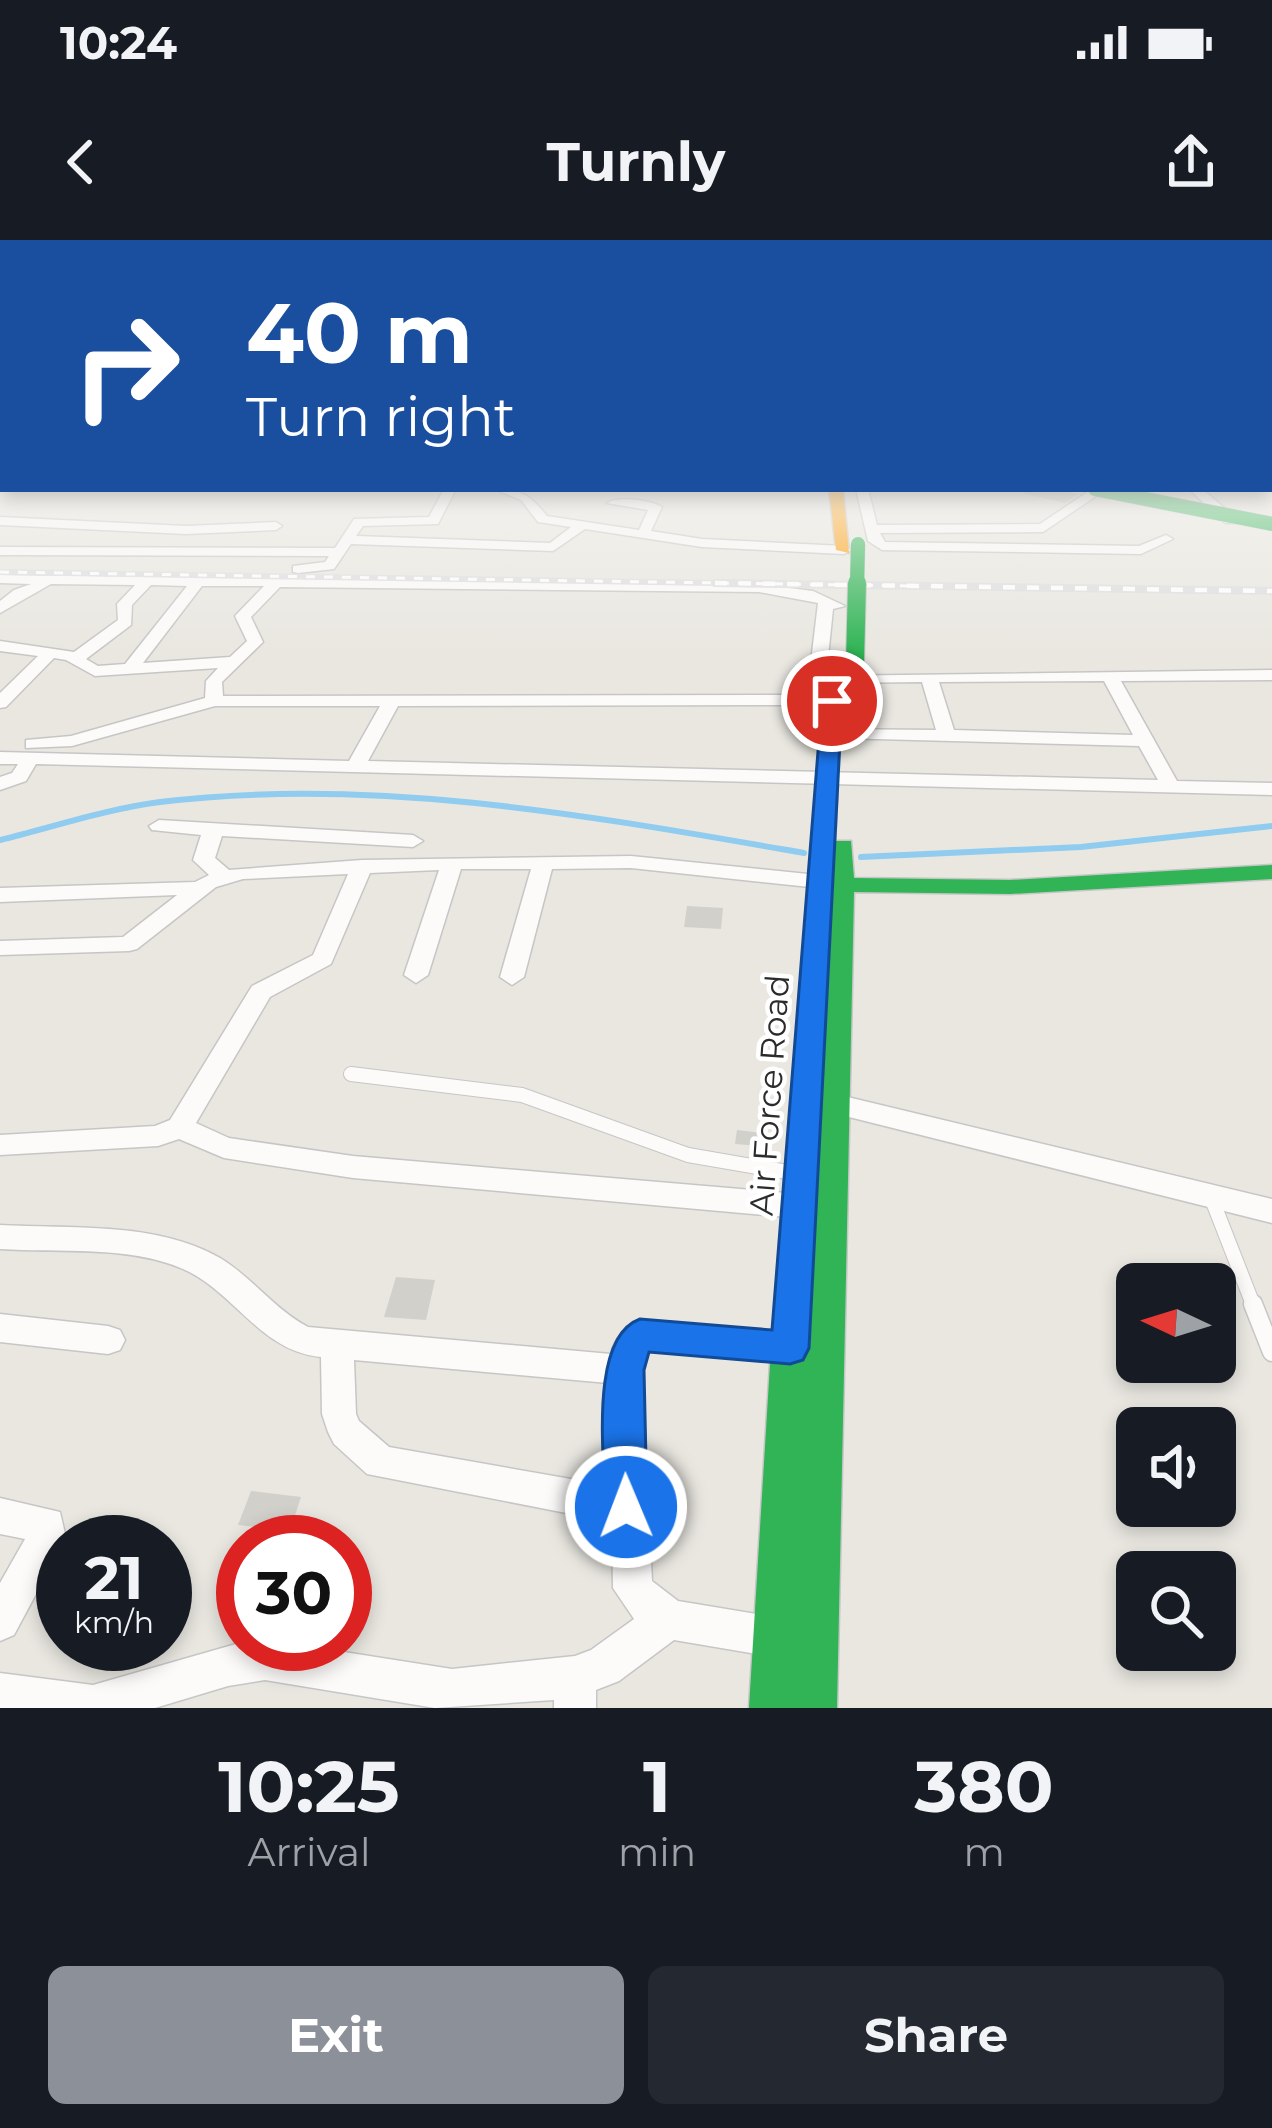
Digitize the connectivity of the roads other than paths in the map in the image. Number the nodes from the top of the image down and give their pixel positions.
1 (436, 516) edge
2 (536, 516) edge
3 (652, 516) edge
4 (847, 516) edge
5 (853, 516) edge
6 (860, 516) edge
7 (1060, 516) edge
8 (1210, 516) edge
9 (1225, 516) edge
10 (1237, 516) edge
11 (1230, 520) junction
12 (0, 521) edge
13 (1272, 522) edge
14 (582, 526) junction
15 (198, 530) junction
16 (644, 532) junction
17 (1166, 539) dead end
18 (858, 541) junction
19 (344, 546) junction
20 (174, 550) junction
21 (0, 551) edge
22 (264, 551) junction
23 (0, 564) edge
24 (254, 569) junction
25 (0, 579) edge
26 (53, 580) junction
27 (148, 581) junction
28 (197, 581) junction
29 (277, 582) junction
30 (832, 603) junction
31 (0, 609) edge
32 (0, 646) edge
33 (51, 652) junction
34 (77, 658) junction
35 (232, 662) junction
36 (130, 669) junction
37 (1272, 674) edge
38 (839, 676) junction
39 (929, 678) junction
40 (1111, 678) junction
41 (393, 698) junction
42 (214, 701) junction
43 (0, 703) edge
44 (838, 735) junction
45 (947, 736) junction
46 (1146, 741) junction
47 (2, 758) edge
48 (30, 758) junction
49 (357, 764) junction
50 (837, 778) junction
51 (0, 784) edge
52 (1171, 787) junction
53 (1272, 789) edge
54 (424, 815) dead end
55 (159, 826) dead end
56 (213, 830) junction
57 (413, 841) junction
58 (452, 863) junction
59 (543, 863) junction
60 (403, 864) junction
61 (362, 866) junction
62 (1272, 872) edge
63 (223, 875) junction
64 (830, 883) junction
65 (198, 888) junction
66 (0, 895) edge
67 (0, 948) edge
68 (416, 976) dead end
69 (512, 977) dead end
70 (351, 1075) dead end
71 (835, 1103) junction
72 (180, 1127) junction
73 (3, 1150) edge
74 (801, 1174) junction
75 (1210, 1195) junction
76 (798, 1206) junction
77 (1272, 1211) edge
78 (0, 1237) edge
79 (0, 1328) edge
80 (108, 1340) dead end
81 (337, 1344) junction
82 (790, 1348) junction
83 (1272, 1352) edge
84 (625, 1370) junction
85 (626, 1507) junction
86 (0, 1516) edge
87 (668, 1619) junction
88 (0, 1621) edge
89 (776, 1637) junction
90 (575, 1692) edge
91 (0, 1694) edge
92 (773, 1708) edge
93 (813, 1708) edge

1 - 19 street
2 - 14 street
3 - 16 street
4 - 18 street, Air Force Road
5 - 18 street, Air Force Road
6 - 18 street
7 - 18 street
8 - 11 street
9 - 11 street
10 - 13 street, bridge
11 - 13 street
12 - 15 street
14 - 16 street
14 - 19 street
15 - 20 street
15 - 22 street
16 - 18 street
17 - 18 street
18 - 30 street, Air Force Road
18 - 38 street, Air Force Road, bridge
19 - 22 street
19 - 24 street
20 - 21 street
20 - 22 street
22 - 24 street
23 - 24 street
25 - 26 street
26 - 27 street
26 - 31 street
27 - 28 street
27 - 34 street
28 - 29 street
28 - 36 street
29 - 30 street
29 - 35 street
30 - 38 street, Air Force Road
30 - 38 street
32 - 33 street
33 - 34 street
33 - 43 street
34 - 36 street
35 - 36 street
35 - 42 street
37 - 40 street
38 - 39 street
38 - 41 street
38 - 44 street, Air Force Road
39 - 40 street
39 - 45 street
40 - 46 street
41 - 42 street
41 - 49 street
42 - 47 street
44 - 45 street
44 - 50 street, Air Force Road
45 - 46 street
46 - 52 street
47 - 48 street
48 - 49 street
48 - 51 street
49 - 50 street
50 - 52 street
50 - 64 street, Air Force Road
52 - 53 street
54 - 57 street
55 - 56 street
56 - 57 street
56 - 63 street
57 - 60 street
58 - 59 street
58 - 60 street
58 - 68 street
59 - 64 street
59 - 69 street
60 - 61 street
61 - 63 street
61 - 72 street
62 - 64 street
63 - 65 street
64 - 71 street, Air Force Road
64 - 74 street, Air Force Road
65 - 66 street
65 - 67 street
70 - 74 lane
71 - 75 street
71 - 93 street, Air Force Road
72 - 73 street
72 - 76 street
74 - 76 street, Air Force Road
75 - 77 street
75 - 83 lane
76 - 82 street, Air Force Road
78 - 81 street
79 - 80 street
81 - 84 street
81 - 85 street
82 - 84 street
82 - 89 street, Air Force Road
84 - 85 street
85 - 87 street
86 - 88 street
87 - 89 street
87 - 90 street
89 - 92 street, Air Force Road
90 - 91 street

